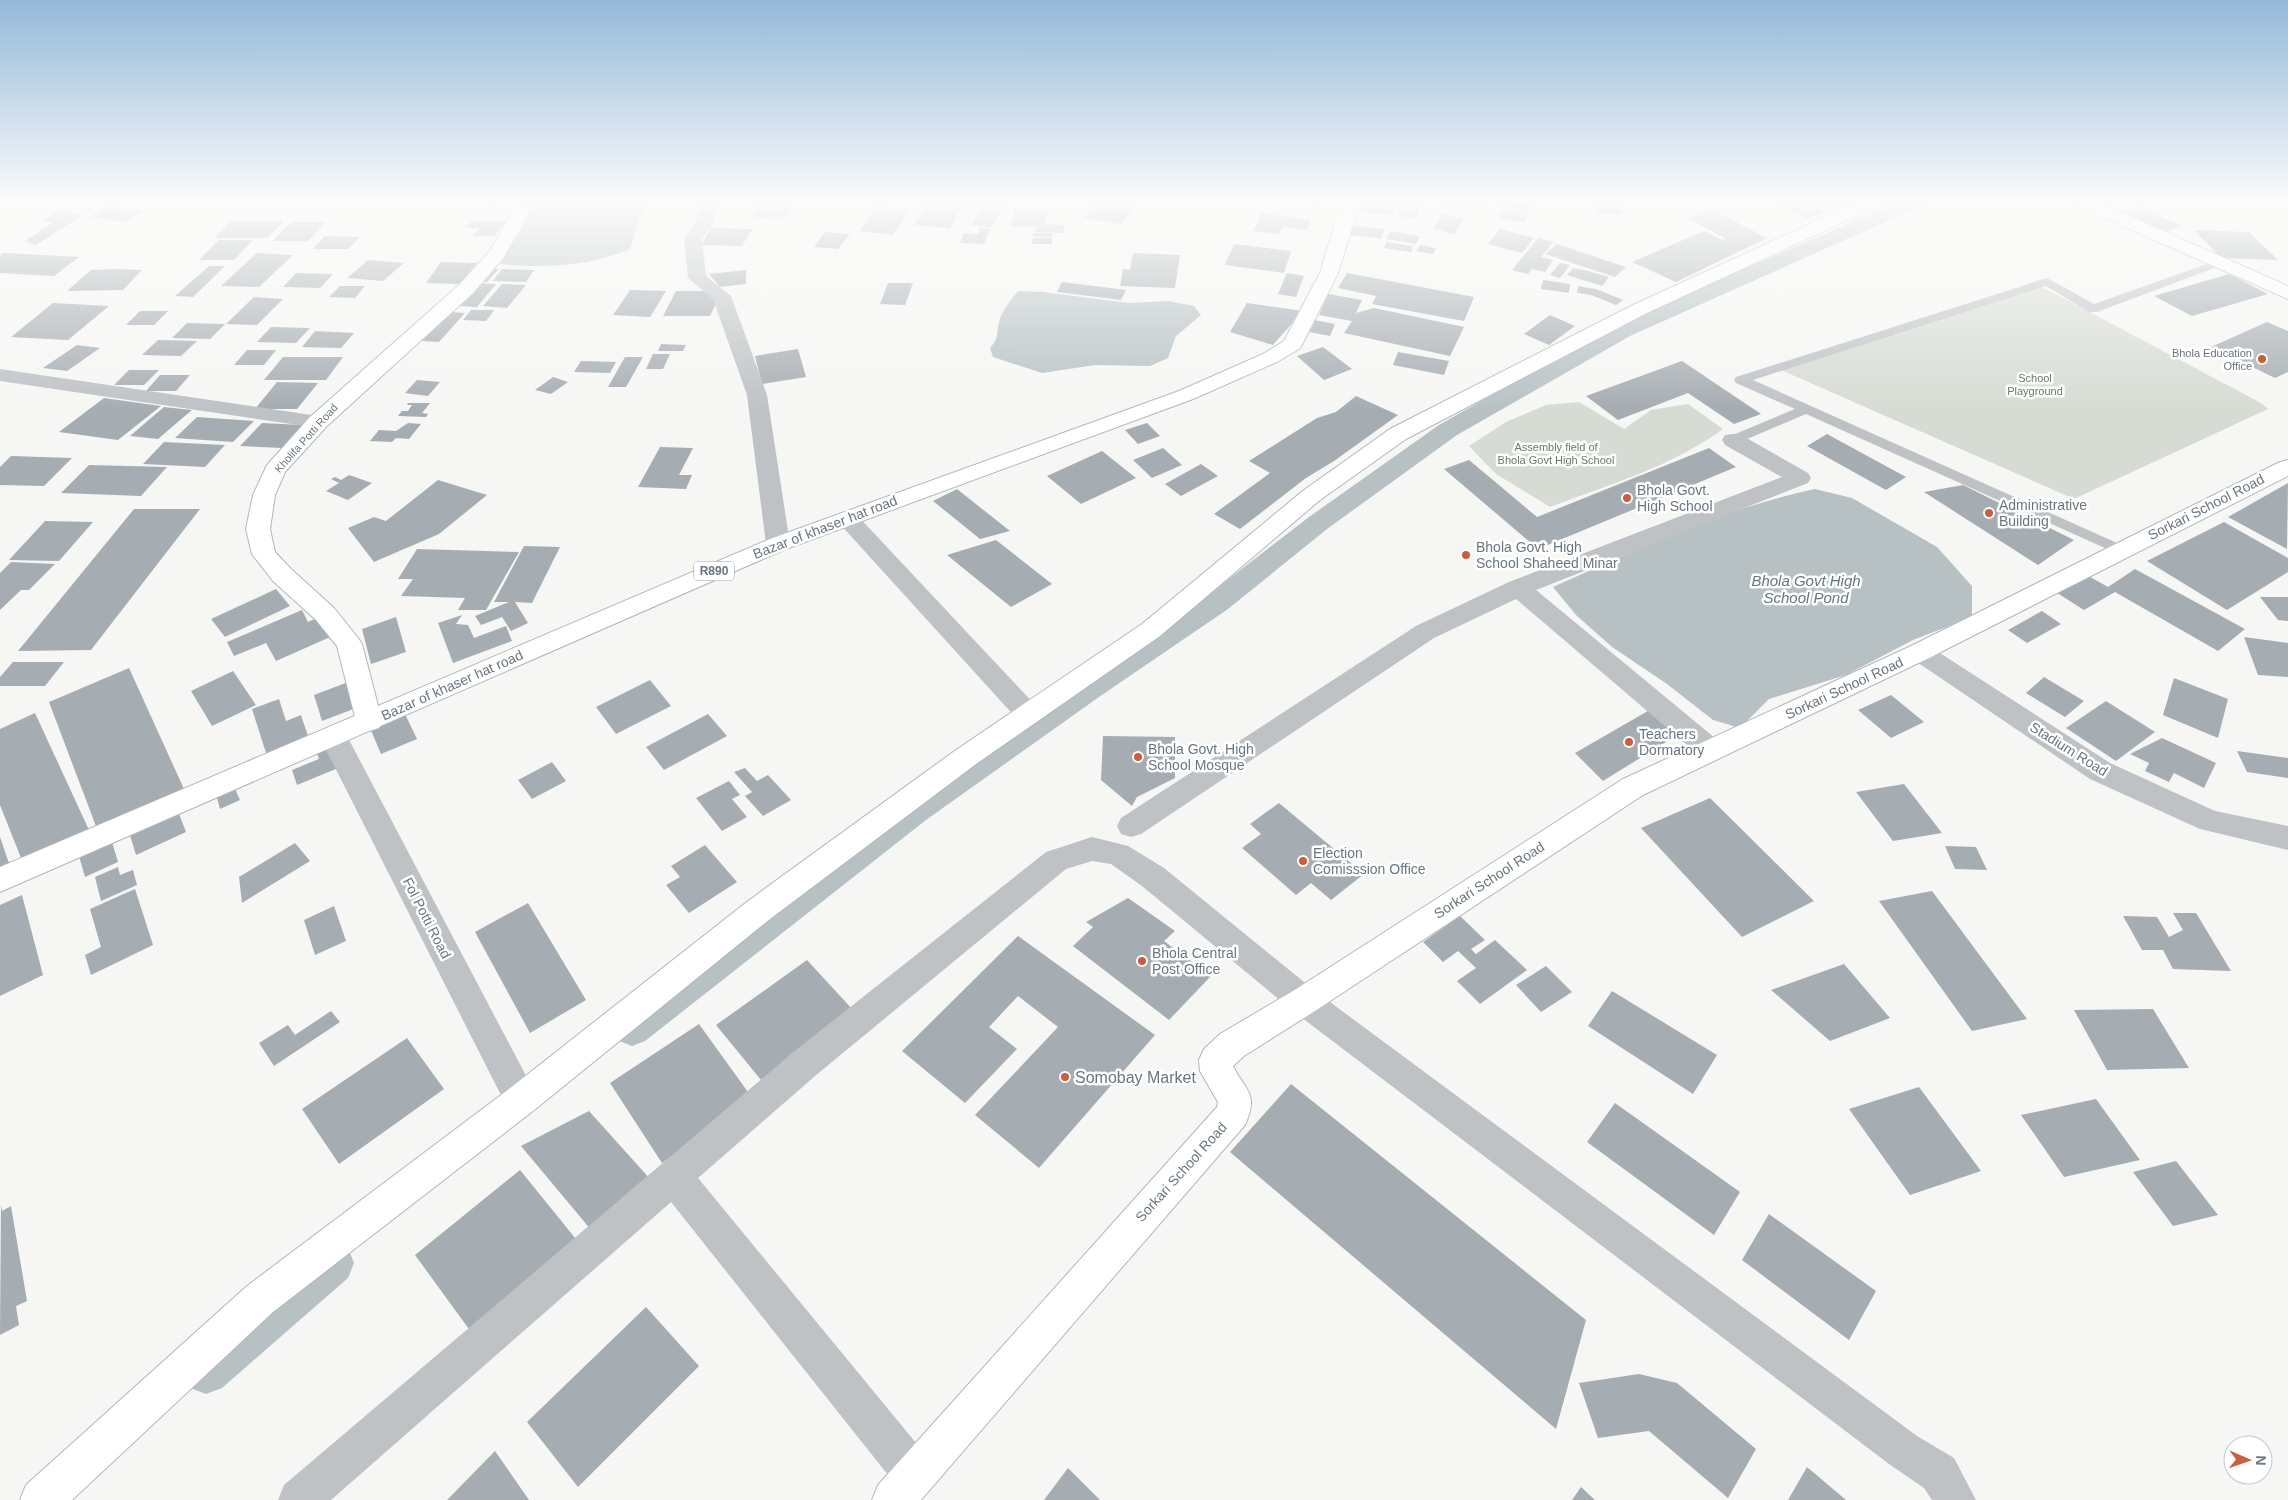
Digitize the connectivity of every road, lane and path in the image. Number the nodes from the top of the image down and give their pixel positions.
1 (482, 271) edge
2 (696, 271) edge
3 (1330, 271) edge
4 (1722, 271) edge
5 (2196, 271) edge
6 (2240, 271) edge
7 (2288, 293) edge
8 (0, 375) edge
9 (1808, 409) junction
10 (318, 422) junction
11 (1733, 440) joint
12 (2288, 466) edge
13 (847, 518) junction
14 (778, 544) junction
15 (2121, 550) junction
16 (1518, 588) junction
17 (1920, 652) junction
18 (1028, 714) junction
19 (369, 722) junction
20 (333, 736) junction
21 (1711, 750) junction
22 (1130, 826) dead end
23 (2288, 838) edge
24 (0, 880) edge
25 (1304, 1001) junction
26 (521, 1100) junction
27 (674, 1177) junction
28 (904, 1487) edge
29 (41, 1500) edge
30 (299, 1500) edge
31 (1955, 1500) edge

1 - 10 street, Kholifa Potti Road
2 - 14 street
3 - 13 street, Bazar of khaser hat road / R890
4 - 18 street
5 - 9 lane
6 - 7 street
8 - 10 street
9 - 11 lane
9 - 15 lane
10 - 19 street, Kholifa Potti Road
11 - 16 street
12 - 15 street, Sorkari School Road
13 - 14 street, Bazar of khaser hat road / R890
13 - 18 street
14 - 19 street, Bazar of khaser hat road / R890
15 - 17 street, Sorkari School Road
16 - 21 street
16 - 22 street
17 - 21 street, Sorkari School Road
17 - 23 street, Stadium Road
18 - 26 street
19 - 20 street, Bazar of khaser hat road / R890
20 - 24 street, Bazar of khaser hat road / R890
20 - 26 street, Fol Potti Road
21 - 25 street, Sorkari School Road
25 - 27 street
25 - 28 street, Sorkari School Road
25 - 31 street
26 - 29 street
27 - 28 street
27 - 30 street

